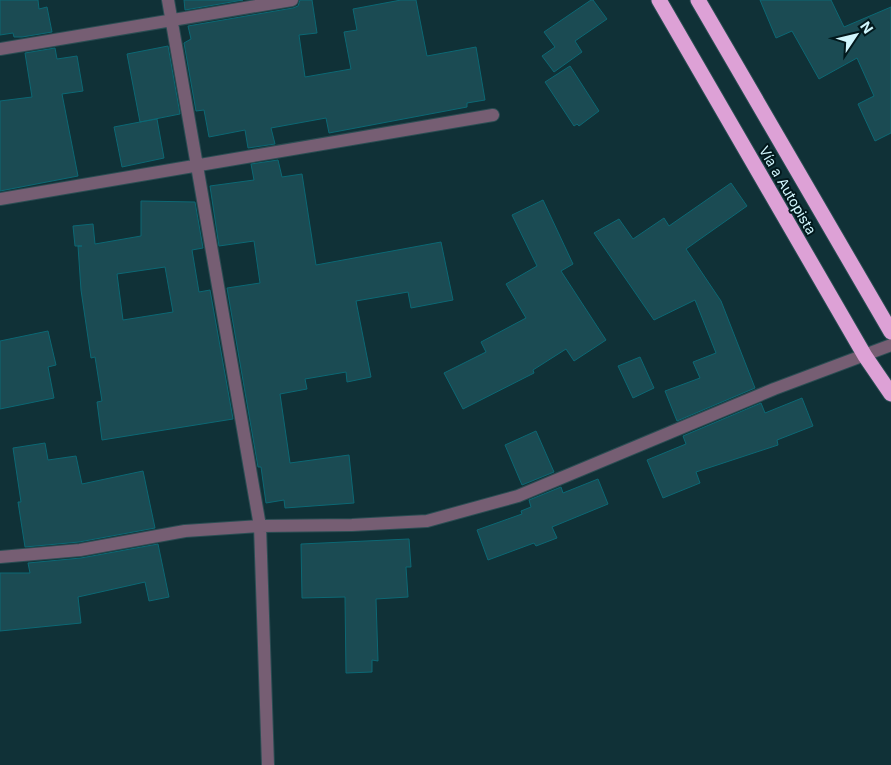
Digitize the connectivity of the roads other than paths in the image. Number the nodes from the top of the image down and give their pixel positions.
1 (168, 0) edge
2 (292, 0) edge
3 (659, 0) edge
4 (698, 0) edge
5 (172, 21) junction
6 (0, 49) edge
7 (493, 115) dead end
8 (197, 166) junction
9 (0, 199) edge
10 (891, 332) edge
11 (891, 345) edge
12 (865, 356) junction
13 (891, 394) edge
14 (260, 526) junction
15 (0, 557) edge
16 (268, 765) edge

1 - 5 street
2 - 5 street
3 - 12 highway, Vía a Autopista
4 - 10 highway, Vía a Autopista
5 - 6 street
5 - 8 street
7 - 8 street
8 - 9 street
8 - 14 street
11 - 12 street
12 - 13 highway, Vía a Autopista
12 - 14 street
14 - 15 street
14 - 16 street

